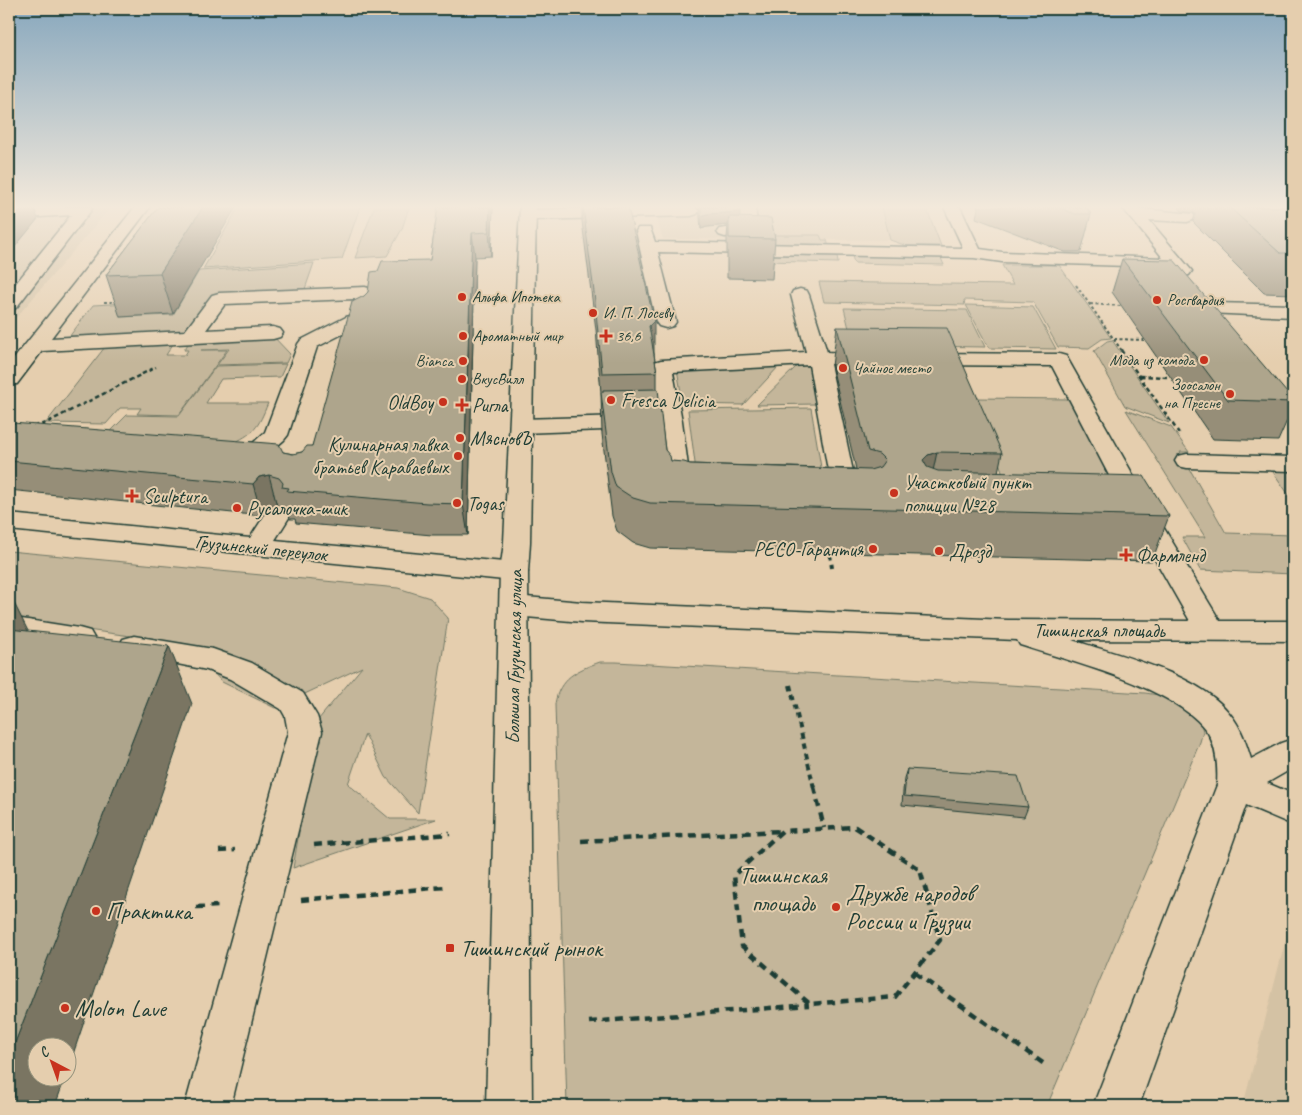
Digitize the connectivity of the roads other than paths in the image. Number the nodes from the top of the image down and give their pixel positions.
1 (44, 259) edge
2 (103, 259) edge
3 (526, 259) edge
4 (651, 259) edge
5 (1059, 259) edge
6 (1173, 259) edge
7 (1175, 262) junction
8 (800, 295) dead end
9 (1203, 296) junction
10 (9, 304) edge
11 (1293, 311) edge
12 (666, 322) dead end
13 (1232, 330) edge
14 (272, 333) dead end
15 (191, 338) junction
16 (35, 345) junction
17 (819, 358) junction
18 (9, 379) edge
19 (671, 421) junction
20 (521, 426) junction
21 (262, 447) junction
22 (211, 451) edge
23 (288, 459) edge
24 (1192, 461) road end
25 (1293, 464) edge
26 (708, 498) edge
27 (844, 504) edge
28 (1111, 510) edge
29 (1140, 510) junction
30 (277, 516) dead end
31 (9, 522) edge
32 (257, 547) junction
33 (514, 589) junction
34 (9, 627) edge
35 (1008, 630) junction
36 (1210, 630) junction
37 (1293, 631) edge
38 (1293, 752) edge
39 (1235, 786) junction
40 (1293, 810) edge
41 (208, 1106) edge
42 (509, 1106) edge
43 (1116, 1106) edge

1 - 10 street
2 - 16 street
3 - 20 street, Большая Грузинская улица
4 - 12 street
5 - 7 street
6 - 7 street
7 - 9 street
8 - 17 street
9 - 11 street
9 - 13 street
14 - 15 street
15 - 16 street
15 - 21 street
16 - 18 street
17 - 19 street
17 - 27 street
17 - 29 street
19 - 20 street
19 - 26 street
20 - 33 street, Большая Грузинская улица
21 - 22 street
21 - 23 street
24 - 25 street
28 - 29 street
29 - 36 street
30 - 32 street
31 - 32 street, Грузинский переулок
32 - 33 street, Грузинский переулок
33 - 35 street, Тишинская площадь
33 - 42 street, Большая Грузинская улица
34 - 41 street
35 - 36 street, Тишинская площадь
35 - 39 street
36 - 37 street, Тишинская площадь
38 - 39 street
39 - 40 street
39 - 43 street

